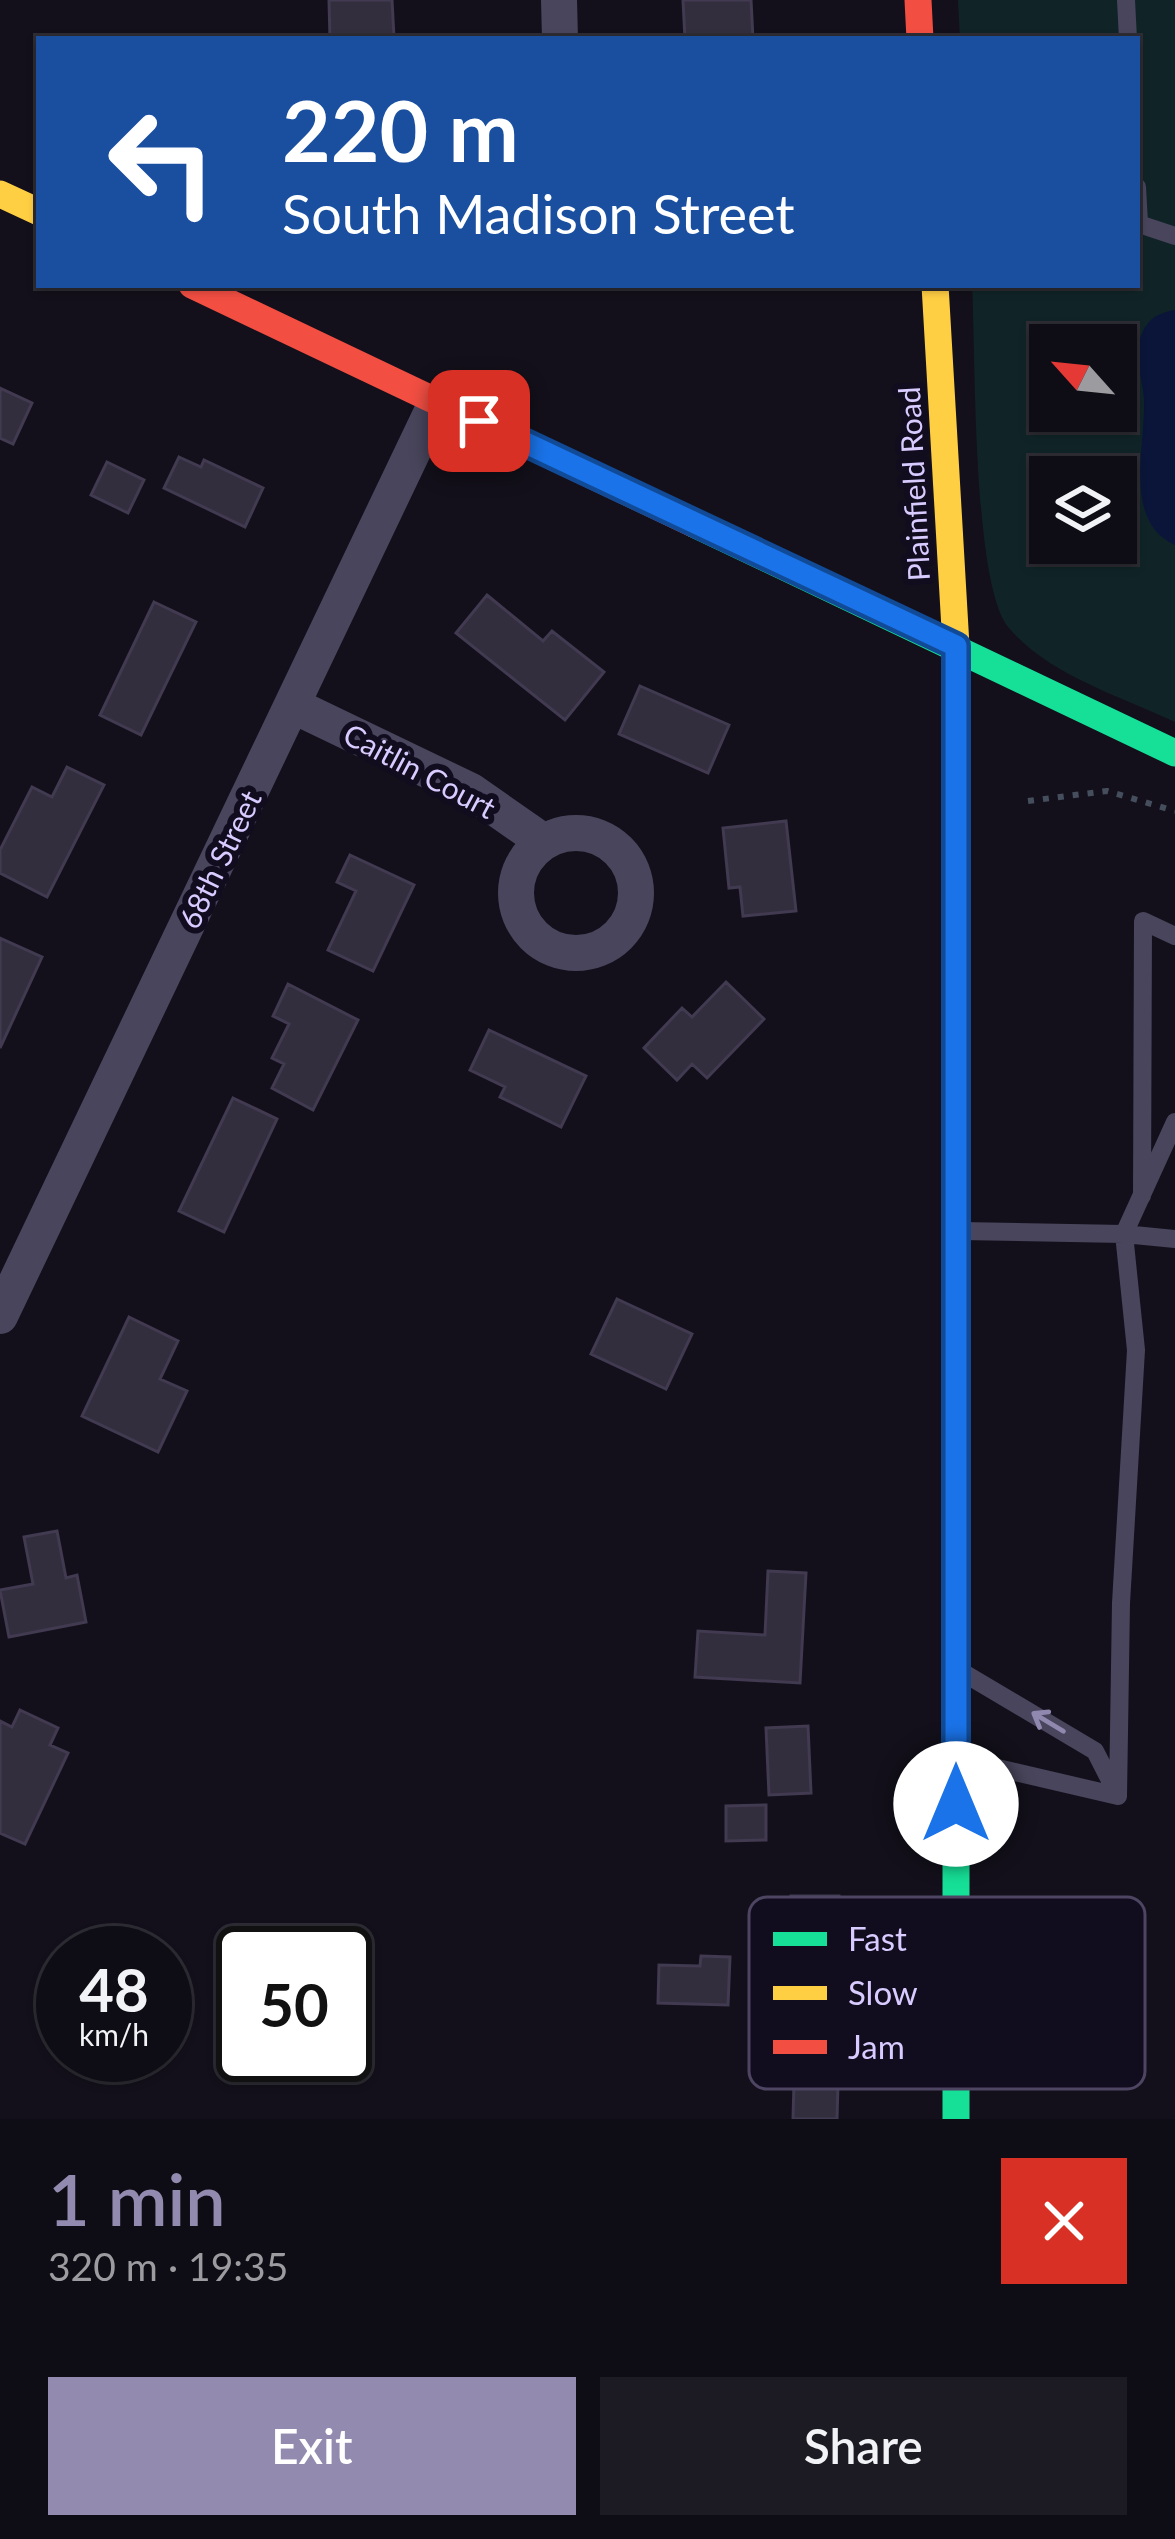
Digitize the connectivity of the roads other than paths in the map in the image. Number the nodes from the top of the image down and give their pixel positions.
1 (559, 0) edge
2 (918, 0) edge
3 (1126, 0) edge
4 (560, 36) edge
5 (920, 36) edge
6 (1128, 36) edge
7 (0, 194) edge
8 (36, 211) edge
9 (1140, 224) edge
10 (1175, 236) edge
11 (198, 288) edge
12 (934, 288) edge
13 (437, 401) junction
14 (956, 646) junction
15 (292, 705) junction
16 (1175, 753) edge
17 (544, 842) dead end
18 (1175, 936) edge
19 (1175, 1122) edge
20 (1142, 1196) junction
21 (956, 1231) junction
22 (1124, 1234) junction
23 (1175, 1239) edge
24 (0, 1316) edge
25 (956, 1669) junction
26 (956, 1758) junction
27 (1118, 1796) junction
28 (956, 1897) edge

1 - 4 street
2 - 5 main road
3 - 6 lane
7 - 8 main road
9 - 10 lane
11 - 13 main road
12 - 14 main road, Plainfield Road
13 - 14 main road
13 - 15 street, 68th Street
14 - 16 main road
14 - 21 main road, Plainfield Road
15 - 17 street, Caitlin Court
15 - 24 street, 68th Street
18 - 20 lane
19 - 20 lane
20 - 22 lane
21 - 22 lane
21 - 25 main road, Plainfield Road
22 - 23 lane
22 - 27 lane
25 - 26 main road, Plainfield Road
27 -> 25 lane
26 - 27 lane
26 - 28 main road, Plainfield Road

